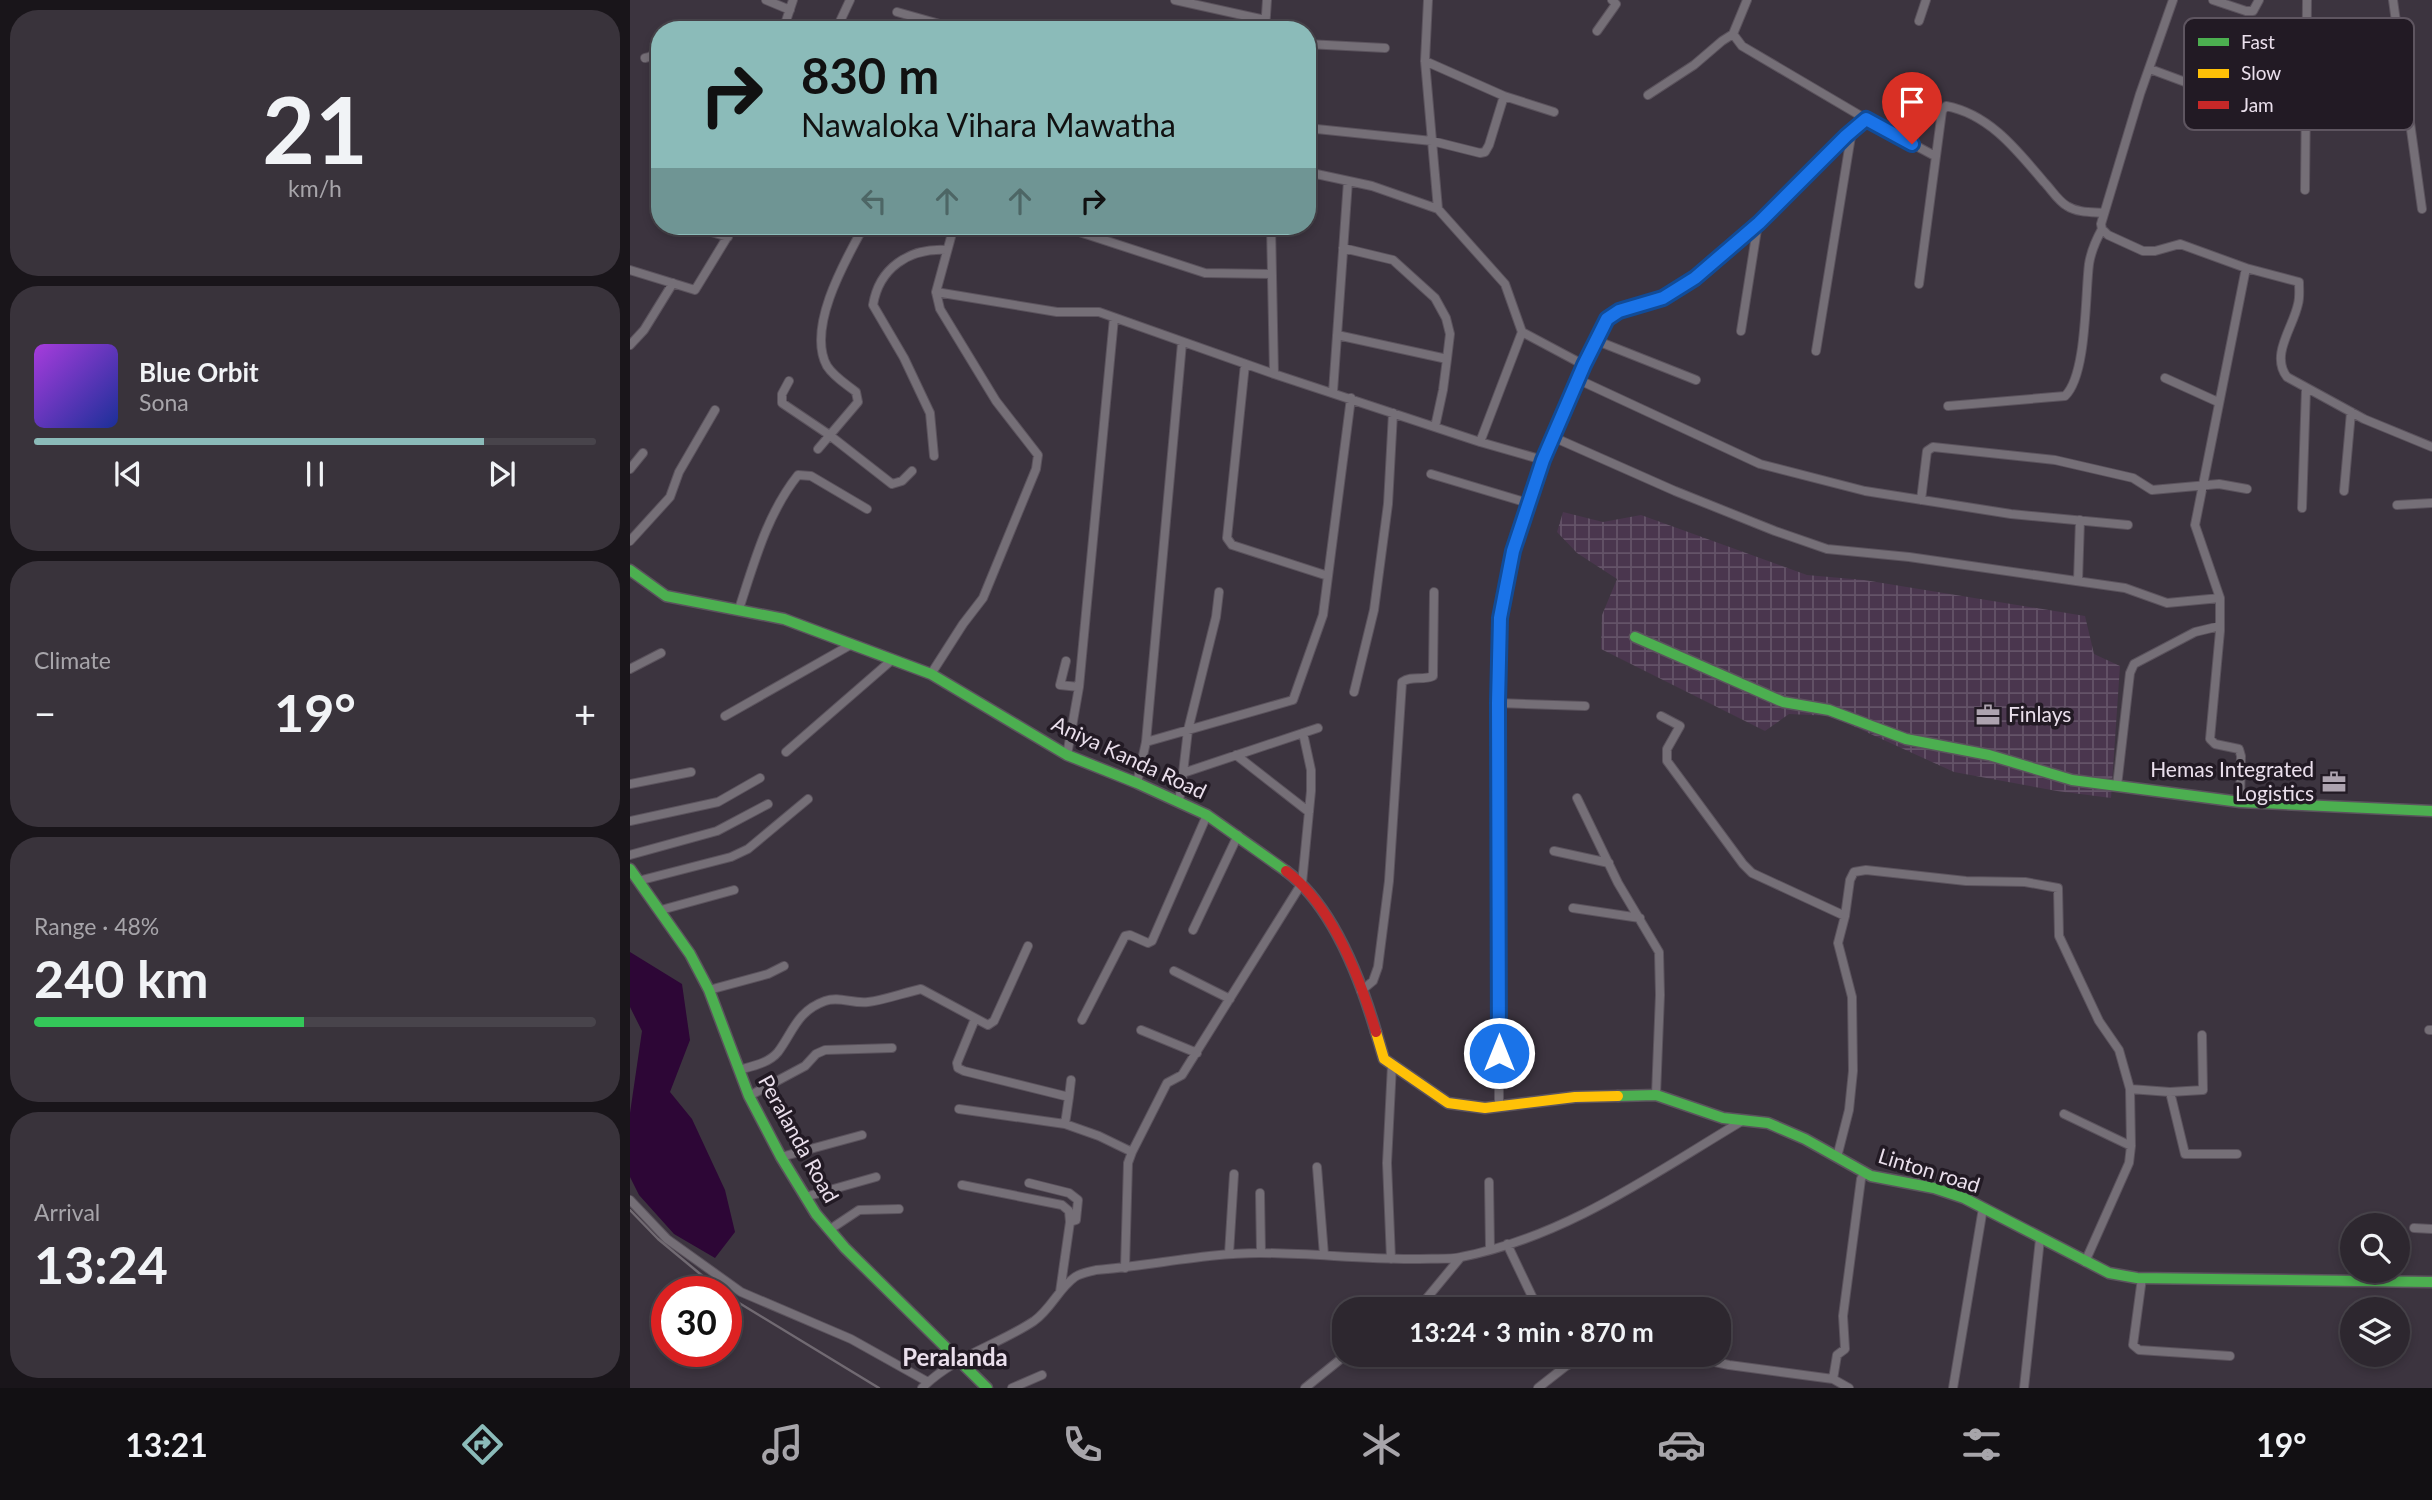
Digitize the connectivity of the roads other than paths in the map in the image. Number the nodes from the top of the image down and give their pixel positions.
1 (766, 0) edge
2 (793, 0) edge
3 (850, 0) edge
4 (1175, 0) edge
5 (1267, 0) edge
6 (1428, 0) edge
7 (1612, 0) edge
8 (1747, 0) edge
9 (1926, 0) edge
10 (2174, 0) edge
11 (2213, 0) edge
12 (2259, 0) edge
13 (2307, 0) edge
14 (2393, 0) edge
15 (790, 10) junction
16 (897, 12) dead end
17 (2307, 18) edge
18 (2395, 18) edge
19 (786, 21) edge
20 (840, 21) edge
21 (929, 21) edge
22 (1251, 21) edge
23 (1265, 21) edge
24 (1919, 21) dead end
25 (1597, 31) dead end
26 (1733, 34) junction
27 (1316, 44) edge
28 (1385, 48) dead end
29 (651, 57) edge
30 (645, 58) dead end
31 (1425, 61) junction
32 (2150, 69) junction
33 (2184, 82) edge
34 (1648, 95) dead end
35 (1504, 96) junction
36 (1554, 112) dead end
37 (1866, 119) junction
38 (1316, 129) edge
39 (1852, 130) junction
40 (2306, 130) edge
41 (2411, 130) edge
42 (1432, 141) junction
43 (1936, 156) junction
44 (1316, 174) edge
45 (1348, 181) junction
46 (2305, 190) dead end
47 (1438, 209) junction
48 (2422, 209) dead end
49 (2104, 213) junction
50 (1759, 223) junction
51 (2102, 229) junction
52 (722, 235) edge
53 (859, 235) edge
54 (951, 235) edge
55 (1089, 235) edge
56 (1271, 235) edge
57 (729, 237) joint
58 (1343, 248) junction
59 (946, 250) junction
60 (2246, 268) junction
61 (630, 270) edge
62 (1271, 274) junction
63 (673, 283) junction
64 (1919, 285) dead end
65 (936, 292) junction
66 (1114, 318) junction
67 (1741, 331) dead end
68 (1521, 332) junction
69 (1337, 335) junction
70 (1595, 340) junction
71 (1182, 343) junction
72 (630, 345) edge
73 (1816, 351) dead end
74 (1447, 359) junction
75 (1245, 365) junction
76 (1584, 365) junction
77 (1275, 374) junction
78 (1577, 379) junction
79 (2165, 379) dead end
80 (1696, 380) dead end
81 (789, 381) dead end
82 (2306, 389) junction
83 (1333, 392) junction
84 (1351, 398) junction
85 (2218, 402) junction
86 (1948, 406) dead end
87 (715, 410) dead end
88 (2351, 412) junction
89 (1393, 413) junction
90 (1435, 427) junction
91 (828, 434) junction
92 (1553, 437) junction
93 (1480, 442) junction
94 (2432, 447) edge
95 (818, 449) dead end
96 (643, 453) dead end
97 (934, 456) dead end
98 (1543, 460) junction
99 (630, 469) edge
100 (912, 471) dead end
101 (1431, 474) dead end
102 (2203, 485) junction
103 (2247, 489) dead end
104 (2344, 491) dead end
105 (1921, 500) junction
106 (1528, 503) junction
107 (2432, 503) edge
108 (2397, 506) dead end
109 (2302, 508) dead end
110 (867, 509) dead end
111 (2080, 520) junction
112 (2128, 525) dead end
113 (630, 541) edge
114 (630, 570) edge
115 (1328, 576) junction
116 (2078, 581) junction
117 (1219, 592) dead end
118 (1434, 592) dead end
119 (2220, 598) junction
120 (739, 610) junction
121 (2220, 626) junction
122 (1635, 637) dead end
123 (852, 644) junction
124 (661, 653) dead end
125 (893, 659) junction
126 (1066, 661) dead end
127 (630, 669) edge
128 (931, 674) junction
129 (1079, 687) junction
130 (1354, 692) dead end
131 (1498, 703) junction
132 (1585, 706) dead end
133 (725, 716) dead end
134 (1661, 716) dead end
135 (1318, 728) dead end
136 (1188, 730) junction
137 (1303, 733) junction
138 (1146, 742) junction
139 (786, 752) dead end
140 (1067, 755) junction
141 (1237, 755) junction
142 (691, 772) dead end
143 (1183, 773) junction
144 (760, 778) dead end
145 (1138, 783) junction
146 (630, 784) edge
147 (2117, 786) junction
148 (1577, 798) dead end
149 (808, 799) dead end
150 (1179, 802) junction
151 (2240, 802) junction
152 (768, 804) dead end
153 (2432, 811) edge
154 (1309, 812) junction
155 (1207, 815) junction
156 (630, 821) edge
157 (1238, 835) junction
158 (1554, 851) dead end
159 (630, 855) edge
160 (1609, 863) junction
161 (630, 869) edge
162 (638, 881) junction
163 (1302, 883) junction
164 (734, 890) dead end
165 (1573, 908) dead end
166 (660, 910) junction
167 (1845, 915) junction
168 (1640, 918) junction
169 (1193, 930) dead end
170 (1028, 946) dead end
171 (784, 966) dead end
172 (1174, 971) dead end
173 (709, 990) junction
174 (1361, 991) junction
175 (1230, 999) junction
176 (975, 1019) junction
177 (1082, 1020) dead end
178 (1141, 1030) dead end
179 (2202, 1035) dead end
180 (892, 1048) dead end
181 (1197, 1053) junction
182 (1392, 1065) junction
183 (739, 1070) junction
184 (1071, 1080) dead end
185 (2130, 1089) junction
186 (2170, 1092) junction
187 (749, 1096) junction
188 (1656, 1096) junction
189 (1069, 1097) junction
190 (1499, 1107) junction
191 (959, 1109) dead end
192 (2064, 1114) dead end
193 (1742, 1121) junction
194 (1065, 1124) junction
195 (862, 1135) dead end
196 (2131, 1146) junction
197 (1132, 1152) junction
198 (2237, 1154) dead end
199 (781, 1157) junction
200 (1837, 1157) junction
201 (1317, 1167) dead end
202 (1865, 1172) junction
203 (1234, 1174) dead end
204 (876, 1177) dead end
205 (1489, 1182) dead end
206 (1029, 1183) dead end
207 (962, 1185) dead end
208 (1259, 1193) dead end
209 (805, 1196) junction
210 (630, 1200) edge
211 (1983, 1208) junction
212 (899, 1209) dead end
213 (1070, 1222) junction
214 (2414, 1228) dead end
215 (2432, 1229) edge
216 (829, 1230) junction
217 (2040, 1239) junction
218 (1507, 1244) junction
219 (1490, 1249) junction
220 (1261, 1253) junction
221 (1229, 1254) junction
222 (1324, 1255) junction
223 (1460, 1258) junction
224 (1391, 1259) junction
225 (2085, 1262) junction
226 (1125, 1268) junction
227 (2142, 1278) junction
228 (2432, 1282) edge
229 (1060, 1295) junction
230 (1428, 1297) edge
231 (1532, 1297) edge
232 (2230, 1356) dead end
233 (960, 1359) junction
234 (1731, 1365) edge
235 (1332, 1366) edge
236 (1565, 1367) edge
237 (1042, 1375) dead end
238 (1833, 1379) junction
239 (925, 1385) edge
240 (987, 1388) edge
241 (1012, 1388) edge
242 (1305, 1388) edge
243 (1538, 1388) edge
244 (1849, 1388) edge
245 (1952, 1388) edge
246 (2024, 1388) edge

1 - 15 street
2 - 15 street
3 - 20 street
4 - 22 street
5 - 23 street
6 - 31 street
7 - 25 street
8 - 26 street
9 - 24 street
10 - 32 street
11 - 12 street
13 - 17 street
14 - 18 street
15 - 19 street
16 - 21 street
26 - 34 street
26 - 37 street
27 - 28 street
29 - 30 street
31 - 35 street
31 - 42 street
32 - 33 street
32 - 49 street
35 - 36 street
35 - 42 street
37 - 39 street
37 - 43 street
38 - 42 street
39 - 50 street
39 - 73 street
40 - 46 street
41 - 48 street
42 - 47 street
43 - 49 street
43 - 64 street
44 - 45 street
45 - 47 street
45 - 58 street
47 - 68 street
49 - 51 street
50 - 67 street
50 - 70 street
51 - 60 street
51 - 86 street
52 - 57 street
53 - 91 street
54 - 59 street
55 - 62 street
56 - 62 street
57 - 63 street
58 - 69 street
58 - 74 street
59 - 65 street
59 - 97 street
60 - 82 street
60 - 85 street
61 - 63 street
62 - 77 street
63 - 72 street
65 - 66 street
65 - 128 street
66 - 71 street
66 - 129 street
68 - 76 street
68 - 93 street
69 - 74 street
69 - 83 street
70 - 76 street
70 - 80 street
71 - 75 street
71 - 138 street
74 - 90 street
75 - 77 street
75 - 115 street
76 - 78 street
77 - 83 street
78 - 92 street
78 - 105 street
79 - 85 street
81 - 91 street
82 - 88 street
82 - 109 street
83 - 84 street
84 - 89 street
84 - 115 street
85 - 102 street
87 - 113 street
88 - 94 street
88 - 104 street
89 - 90 street
89 - 130 street
90 - 93 street
91 - 95 street
91 - 100 street
92 - 98 street
92 - 116 street
93 - 98 street
96 - 99 street
98 - 106 street
101 - 106 street
102 - 103 street
102 - 105 street
102 - 119 street
105 - 111 street
106 - 131 street
107 - 108 street
110 - 120 street
111 - 112 street
111 - 116 street
114 - 120 street, Aniya Kanda Road
115 - 136 street
116 - 119 street
117 - 136 street
118 - 174 street
119 - 121 street
120 - 123 street, Aniya Kanda Road
121 - 147 street
121 - 151 street
122 - 147 street
123 - 125 street, Aniya Kanda Road
123 - 133 street
124 - 127 street
125 - 128 street, Aniya Kanda Road
125 - 139 street
126 - 129 street
128 - 140 street, Aniya Kanda Road
129 - 140 street
131 - 132 street
131 - 190 street
134 - 167 street
135 - 137 street
136 - 138 street
136 - 143 street
137 - 141 street
137 - 154 street
138 - 145 street
140 - 145 street, Aniya Kanda Road
141 - 143 street
141 - 154 street
142 - 146 street
143 - 150 street
144 - 156 street
145 - 150 street, Aniya Kanda Road
147 - 151 street
148 - 160 street
149 - 162 street
150 - 155 street, Aniya Kanda Road
151 - 153 street
152 - 159 street
154 - 163 street
155 - 157 street, Aniya Kanda Road
155 - 177 street
157 - 163 street, Aniya Kanda Road
157 - 169 street
158 - 160 street
160 - 168 street
161 - 162 street, Peralanda Road
162 - 166 street, Peralanda Road
163 - 174 street, Aniya Kanda Road
163 - 175 street
164 - 166 street
165 - 168 street
166 - 173 street, Peralanda Road
167 - 185 street
167 - 200 street
168 - 188 street
170 - 176 street
171 - 173 street
172 - 175 street
173 - 183 street, Peralanda Road
174 - 182 street, Aniya Kanda Road
175 - 181 street
176 - 183 street
176 - 189 street
178 - 181 street
179 - 186 street
180 - 187 street
181 - 197 street
182 - 190 street, Aniya Kanda Road
182 - 224 street
183 - 187 street, Peralanda Road
184 - 189 street
185 - 186 street
185 - 196 street
186 - 198 street
187 - 199 street, Peralanda Road
188 - 190 street, Linton road
188 - 193 street, Linton road
189 - 194 street
191 - 194 street
192 - 196 street
193 - 200 street, Linton road
193 - 218 street
194 - 197 street
195 - 199 street
196 - 225 street
197 - 226 street
199 - 209 street, Peralanda Road
200 - 202 street, Linton road
201 - 222 street
202 - 211 street, Linton road
202 - 238 street
203 - 221 street
204 - 209 street
205 - 219 street
206 - 213 street
207 - 213 street
208 - 220 street
209 - 216 street, Peralanda Road
210 - 239 street
211 - 217 street, Linton road
211 - 245 street
212 - 216 street
213 - 229 street
214 - 215 street
216 - 233 street, Peralanda Road
217 - 225 street, Linton road
217 - 246 street
218 - 219 street
218 - 231 street
219 - 223 street
220 - 221 street
220 - 222 street
221 - 226 street
222 - 224 street
223 - 224 street
223 - 230 street
225 - 227 street, Linton road
226 - 229 street
227 - 228 street, Linton road
227 - 232 street
229 - 233 street
233 - 239 street
233 - 240 street, Peralanda Road
234 - 238 street
235 - 242 street
236 - 243 street
237 - 241 street
238 - 244 street

